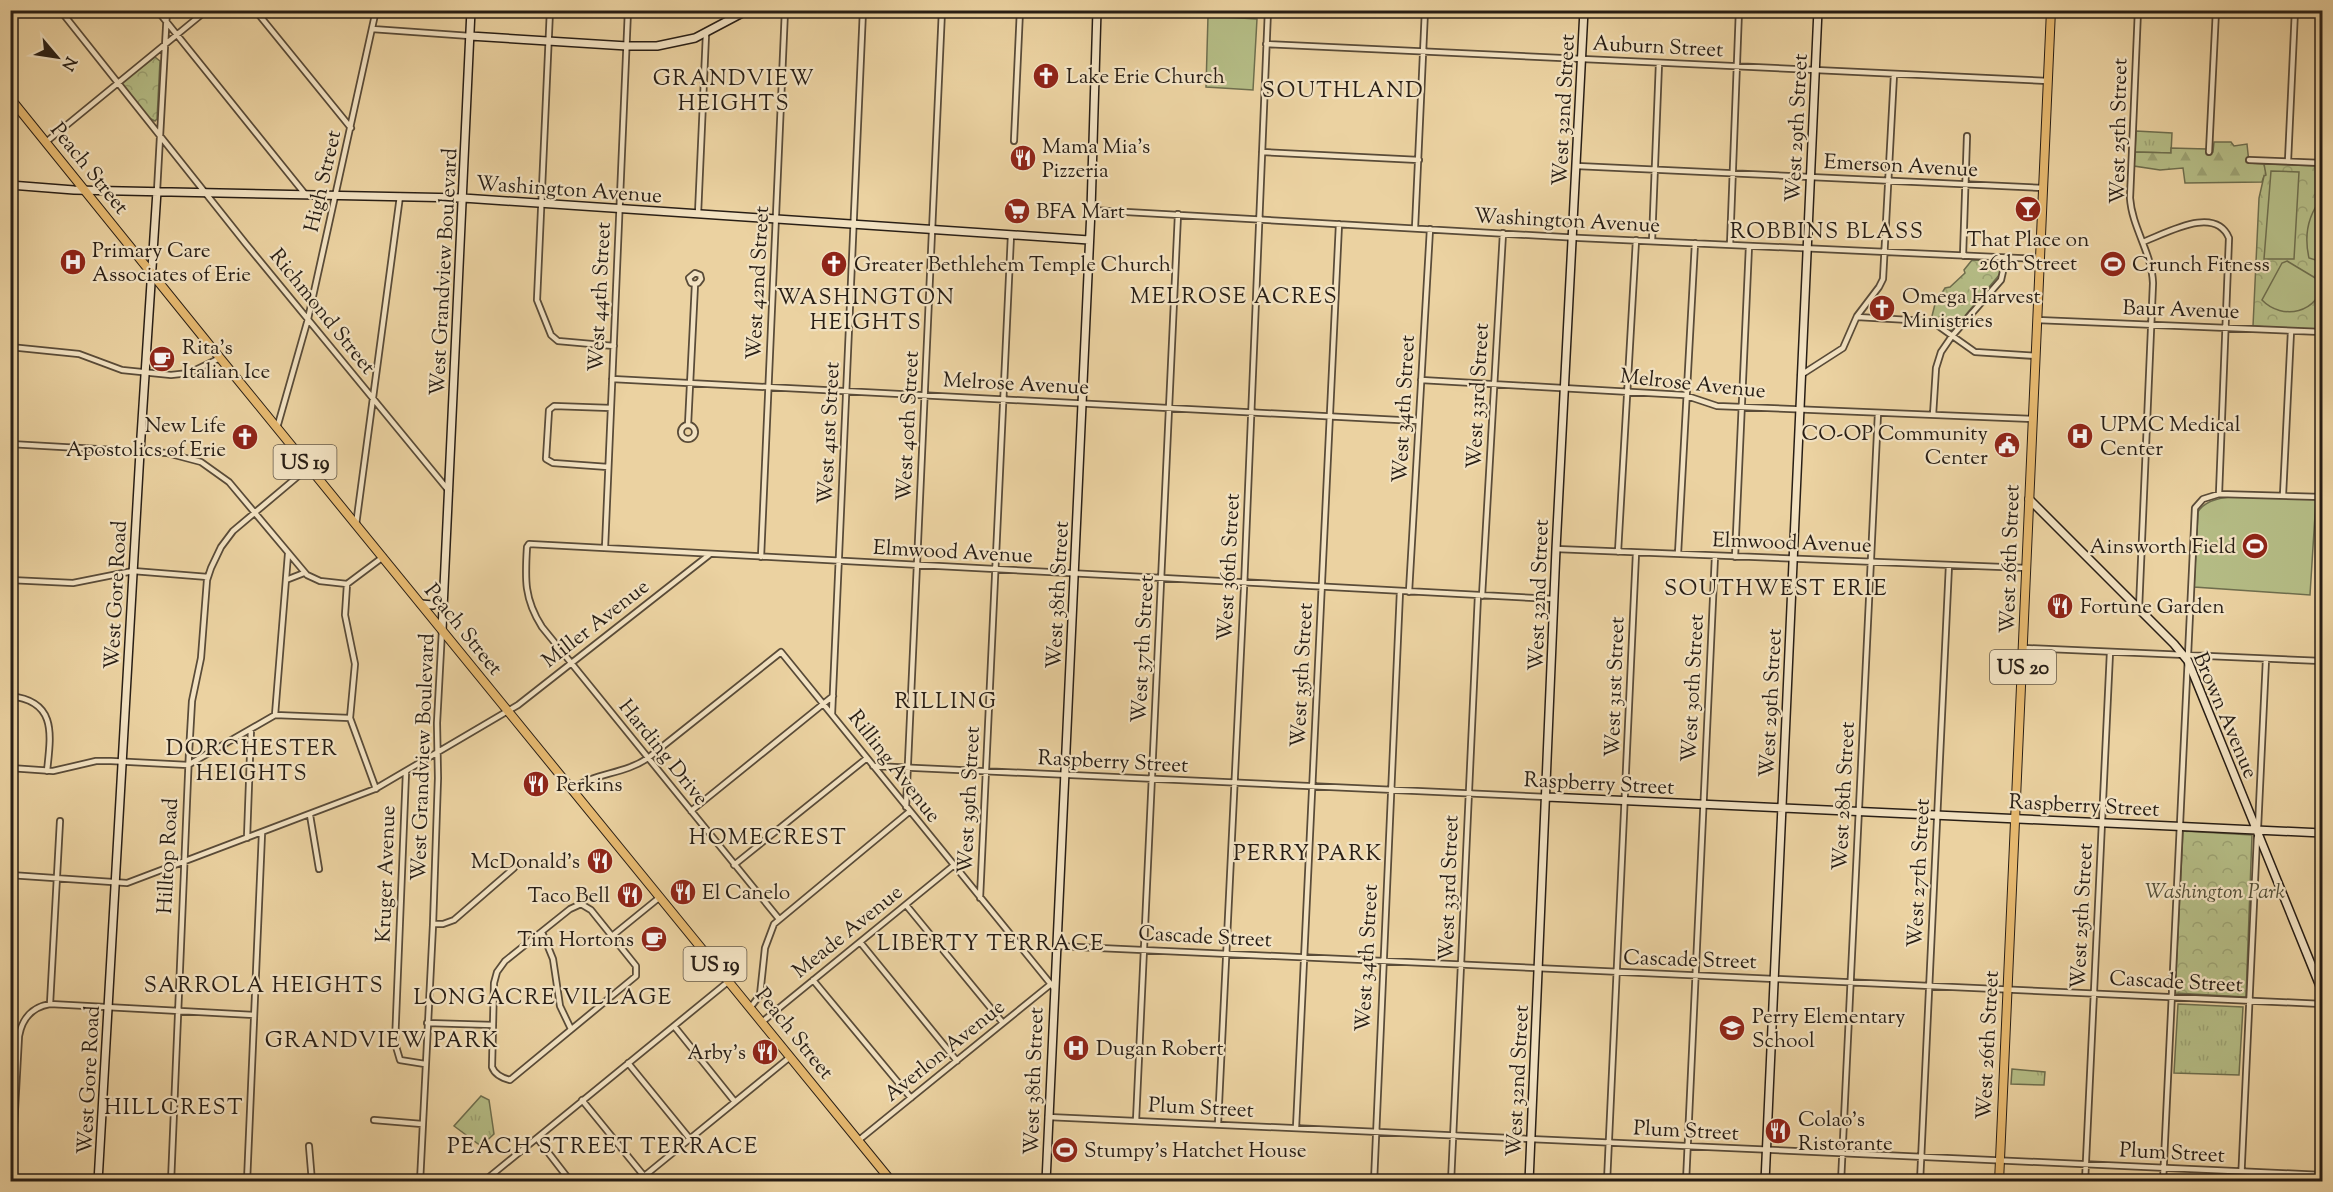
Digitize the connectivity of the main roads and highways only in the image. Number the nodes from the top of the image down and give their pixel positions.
1 (2051, 10) edge
2 (10, 98) edge
3 (892, 1182) edge
4 (1999, 1182) edge

1 - 4 main road, West 26th Street / US 20
2 - 3 main road, Peach Street / US 19

